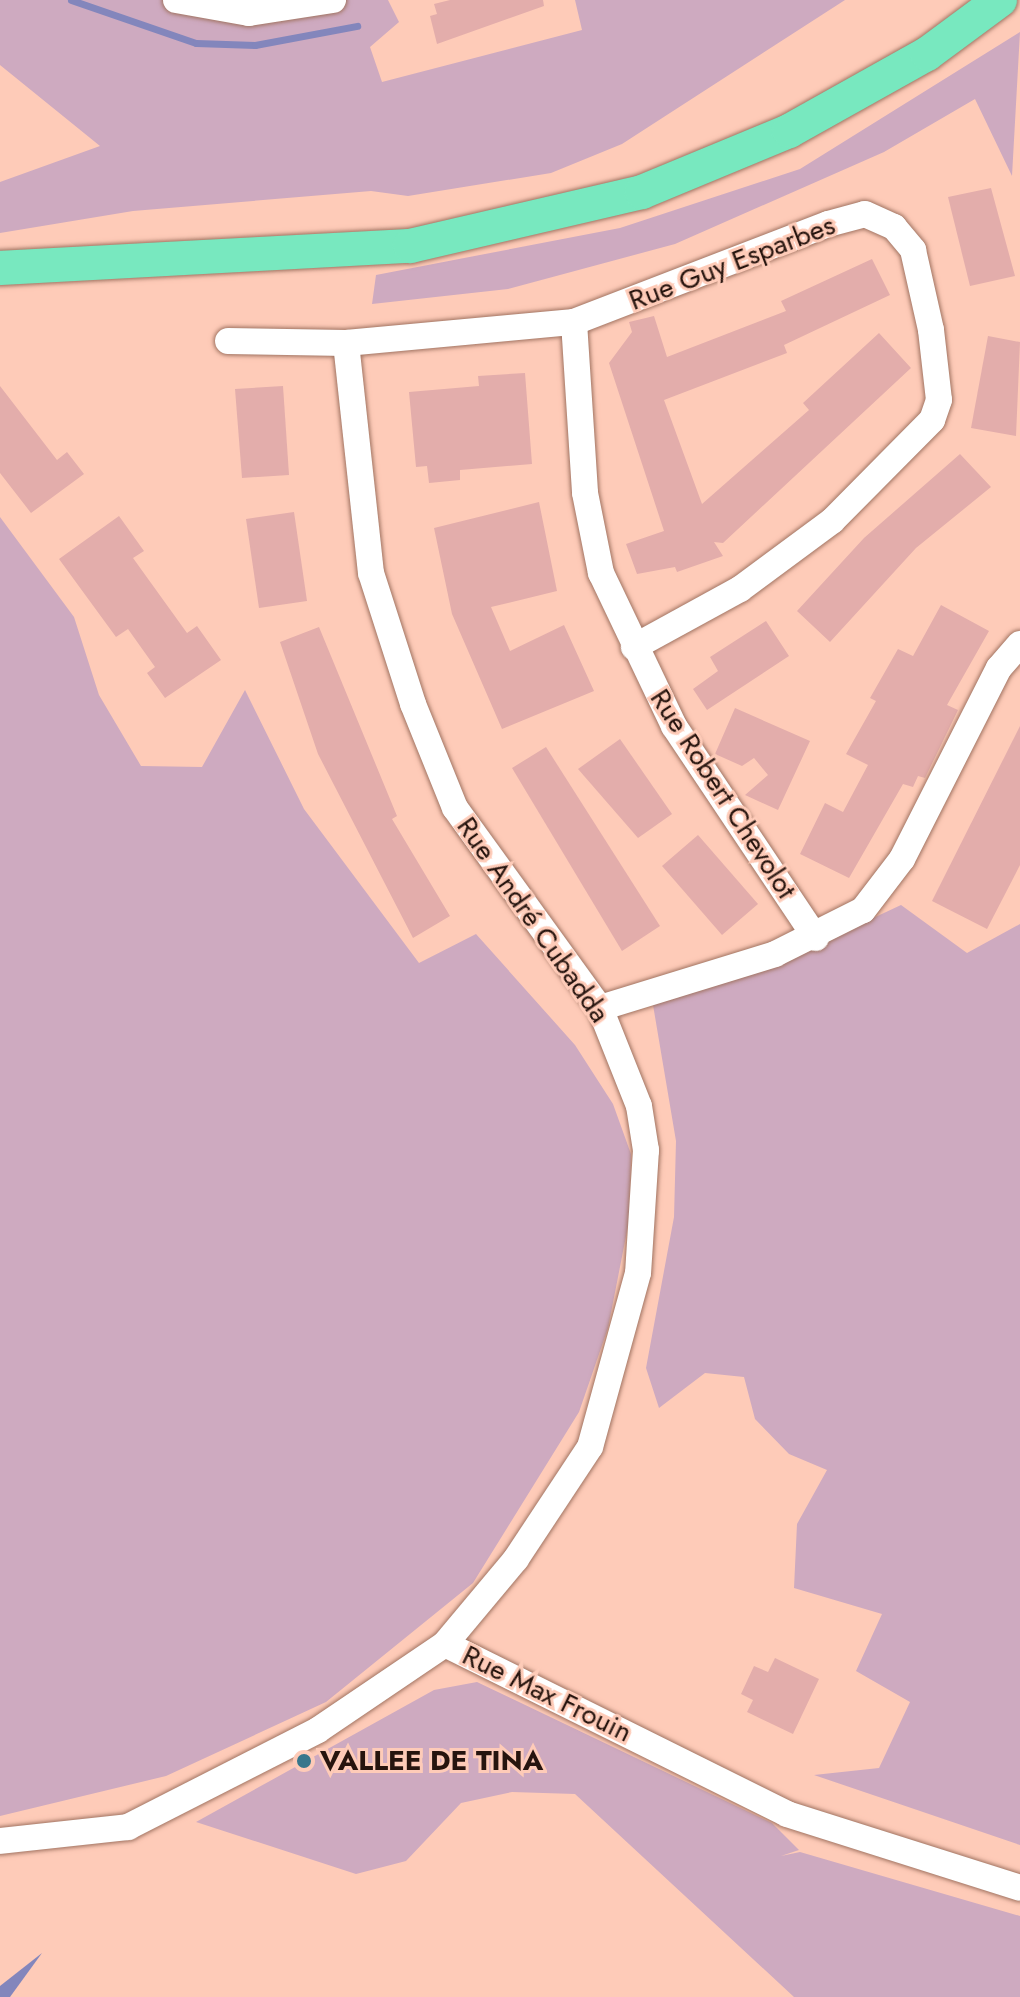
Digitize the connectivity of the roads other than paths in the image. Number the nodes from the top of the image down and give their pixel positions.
1 (176, 0) edge
2 (333, 0) edge
3 (1000, 0) edge
4 (0, 268) edge
5 (574, 322) junction
6 (228, 341) dead end
7 (346, 343) junction
8 (1020, 644) edge
9 (634, 647) junction
10 (816, 938) junction
11 (600, 1008) junction
12 (445, 1644) junction
13 (0, 1841) edge
14 (1020, 1888) edge

1 - 2 street
3 - 4 main road
5 - 7 street, Rue Guy Esparbes
5 - 9 street, Rue Robert Chevolot
5 - 9 street, Rue Guy Esparbes
6 - 7 street, Rue Guy Esparbes
7 - 11 street, Rue André Cubadda
8 - 10 street
9 - 10 street, Rue Robert Chevolot
10 - 11 street
11 - 12 street, Rue André Cubadda
12 - 13 street, Rue Max Frouin
12 - 14 street, Rue Max Frouin

